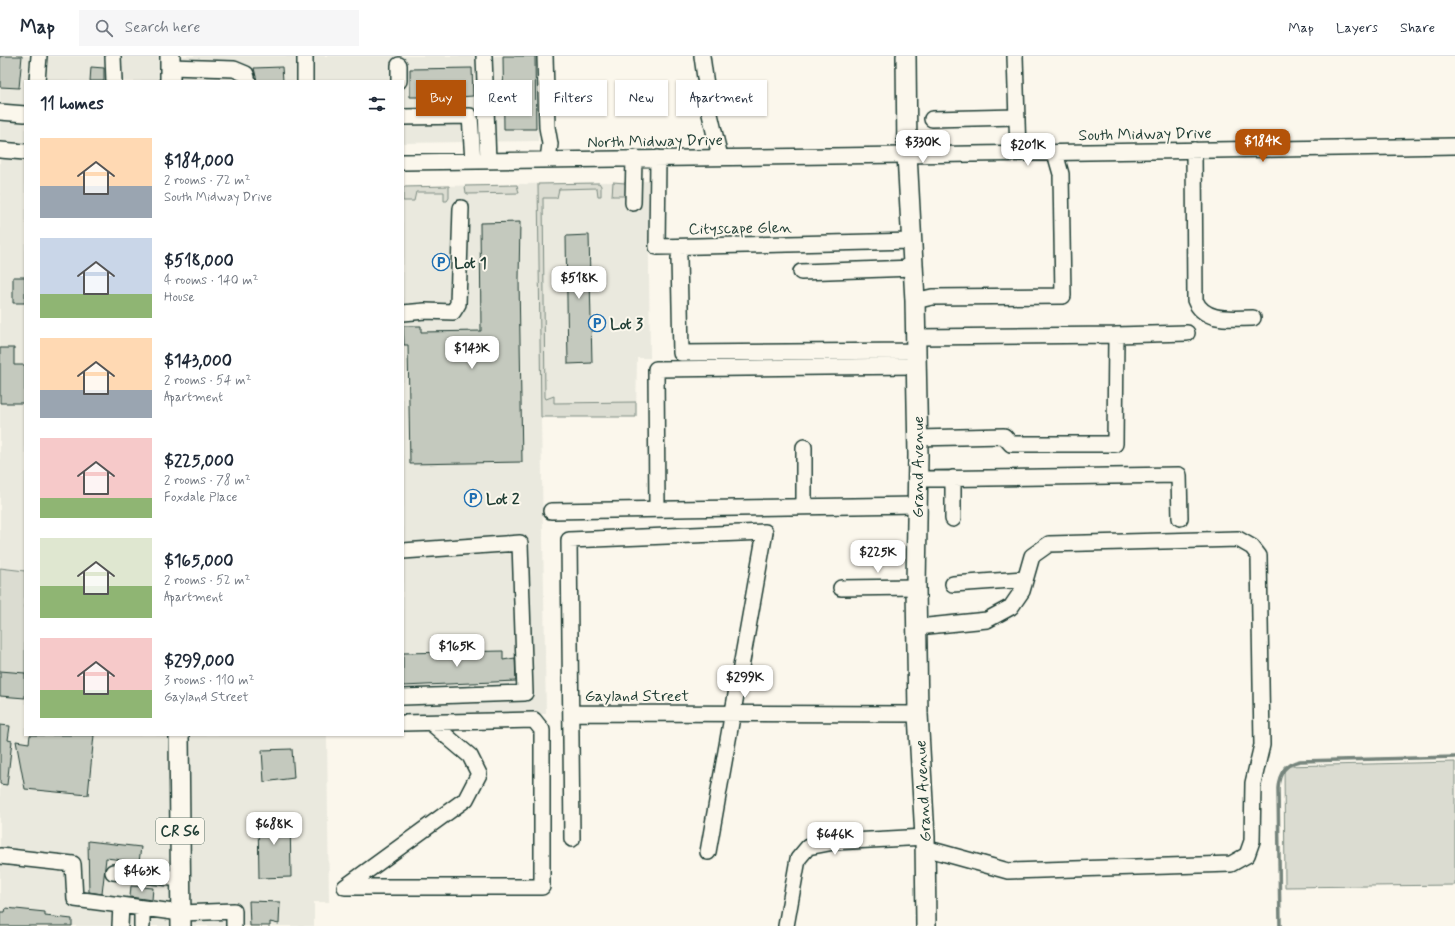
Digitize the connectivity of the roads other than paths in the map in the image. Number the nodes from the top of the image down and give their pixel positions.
1 (39, 56) edge
2 (114, 56) edge
3 (304, 56) edge
4 (484, 56) edge
5 (545, 56) edge
6 (702, 56) edge
7 (906, 56) edge
8 (1016, 56) edge
9 (399, 65) dead end
10 (170, 68) edge
11 (37, 80) edge
12 (114, 80) edge
13 (248, 80) edge
14 (305, 80) edge
15 (399, 80) edge
16 (0, 112) edge
17 (24, 114) edge
18 (404, 117) edge
19 (1017, 117) junction
20 (932, 118) dead end
21 (1455, 146) edge
22 (0, 150) edge
23 (1194, 150) junction
24 (24, 152) edge
25 (1018, 153) junction
26 (1055, 153) junction
27 (907, 154) junction
28 (720, 157) junction
29 (634, 158) junction
30 (658, 158) junction
31 (548, 160) junction
32 (481, 161) junction
33 (404, 162) edge
34 (633, 203) dead end
35 (461, 208) dead end
36 (913, 241) junction
37 (679, 258) dead end
38 (914, 268) junction
39 (801, 272) dead end
40 (915, 301) junction
41 (404, 313) edge
42 (1254, 318) dead end
43 (1187, 333) dead end
44 (1116, 335) junction
45 (916, 351) junction
46 (916, 438) junction
47 (804, 447) dead end
48 (953, 478) junction
49 (917, 479) junction
50 (917, 504) junction
51 (804, 507) junction
52 (658, 509) junction
53 (551, 511) dead end
54 (1180, 518) dead end
55 (953, 519) dead end
56 (404, 550) edge
57 (1026, 579) junction
58 (953, 584) dead end
59 (916, 587) junction
60 (841, 588) dead end
61 (918, 627) junction
62 (404, 697) edge
63 (734, 712) junction
64 (571, 713) junction
65 (918, 714) junction
66 (404, 723) edge
67 (431, 723) junction
68 (179, 736) edge
69 (572, 840) dead end
70 (925, 842) junction
71 (708, 852) dead end
72 (0, 856) edge
73 (113, 872) dead end
74 (181, 879) junction
75 (121, 905) junction
76 (142, 908) junction
77 (181, 919) edge
78 (120, 926) edge
79 (142, 926) edge
80 (234, 926) edge
81 (786, 926) edge
82 (926, 926) edge

1 - 11 street
2 - 12 street
3 - 14 street
4 - 32 street
5 - 31 street
6 - 28 street
7 - 27 main road, Grand Avenue
8 - 19 street
9 - 15 street
10 - 13 street
16 - 17 street
18 - 32 street
19 - 20 street
19 - 25 street
21 - 23 street, South Midway Drive
22 - 24 street
23 - 26 street, South Midway Drive
23 - 42 street
25 - 26 street, South Midway Drive
25 - 27 street, South Midway Drive
26 - 40 street
27 - 28 street, North Midway Drive
27 - 36 main road, Grand Avenue
28 - 30 street, North Midway Drive
29 - 30 street, North Midway Drive
29 - 31 street, North Midway Drive
29 - 34 street
30 - 36 street, Cityscape Glen
31 - 32 street, North Midway Drive
32 - 33 street, North Midway Drive
35 - 41 street
36 - 38 main road, Grand Avenue
37 - 45 street
38 - 39 street
38 - 40 main road, Grand Avenue
40 - 45 main road, Grand Avenue
43 - 44 street
44 - 45 street
44 - 46 street
45 - 46 main road, Grand Avenue
45 - 52 street
46 - 49 main road, Grand Avenue
47 - 51 street
48 - 49 street
48 - 54 street
48 - 55 street
49 - 50 main road, Grand Avenue
50 - 51 street
50 - 59 main road, Grand Avenue
51 - 52 street
52 - 53 street
56 - 62 street
57 - 58 street
57 - 61 street
57 - 70 street
59 - 60 street
59 - 61 main road, Grand Avenue
61 - 65 main road, Grand Avenue
63 - 64 street, Gayland Street
63 - 64 street
63 - 65 street, Gayland Street
63 - 71 street
64 - 69 street
65 - 70 main road, Grand Avenue
66 - 67 street
67 - 67 street
68 - 74 main road, CR S6
70 - 81 street
70 - 82 main road, Grand Avenue
72 - 75 street
73 - 74 street
74 - 77 main road, CR S6
75 - 76 street
75 - 78 street
76 - 77 street
76 - 79 street
77 - 80 street

